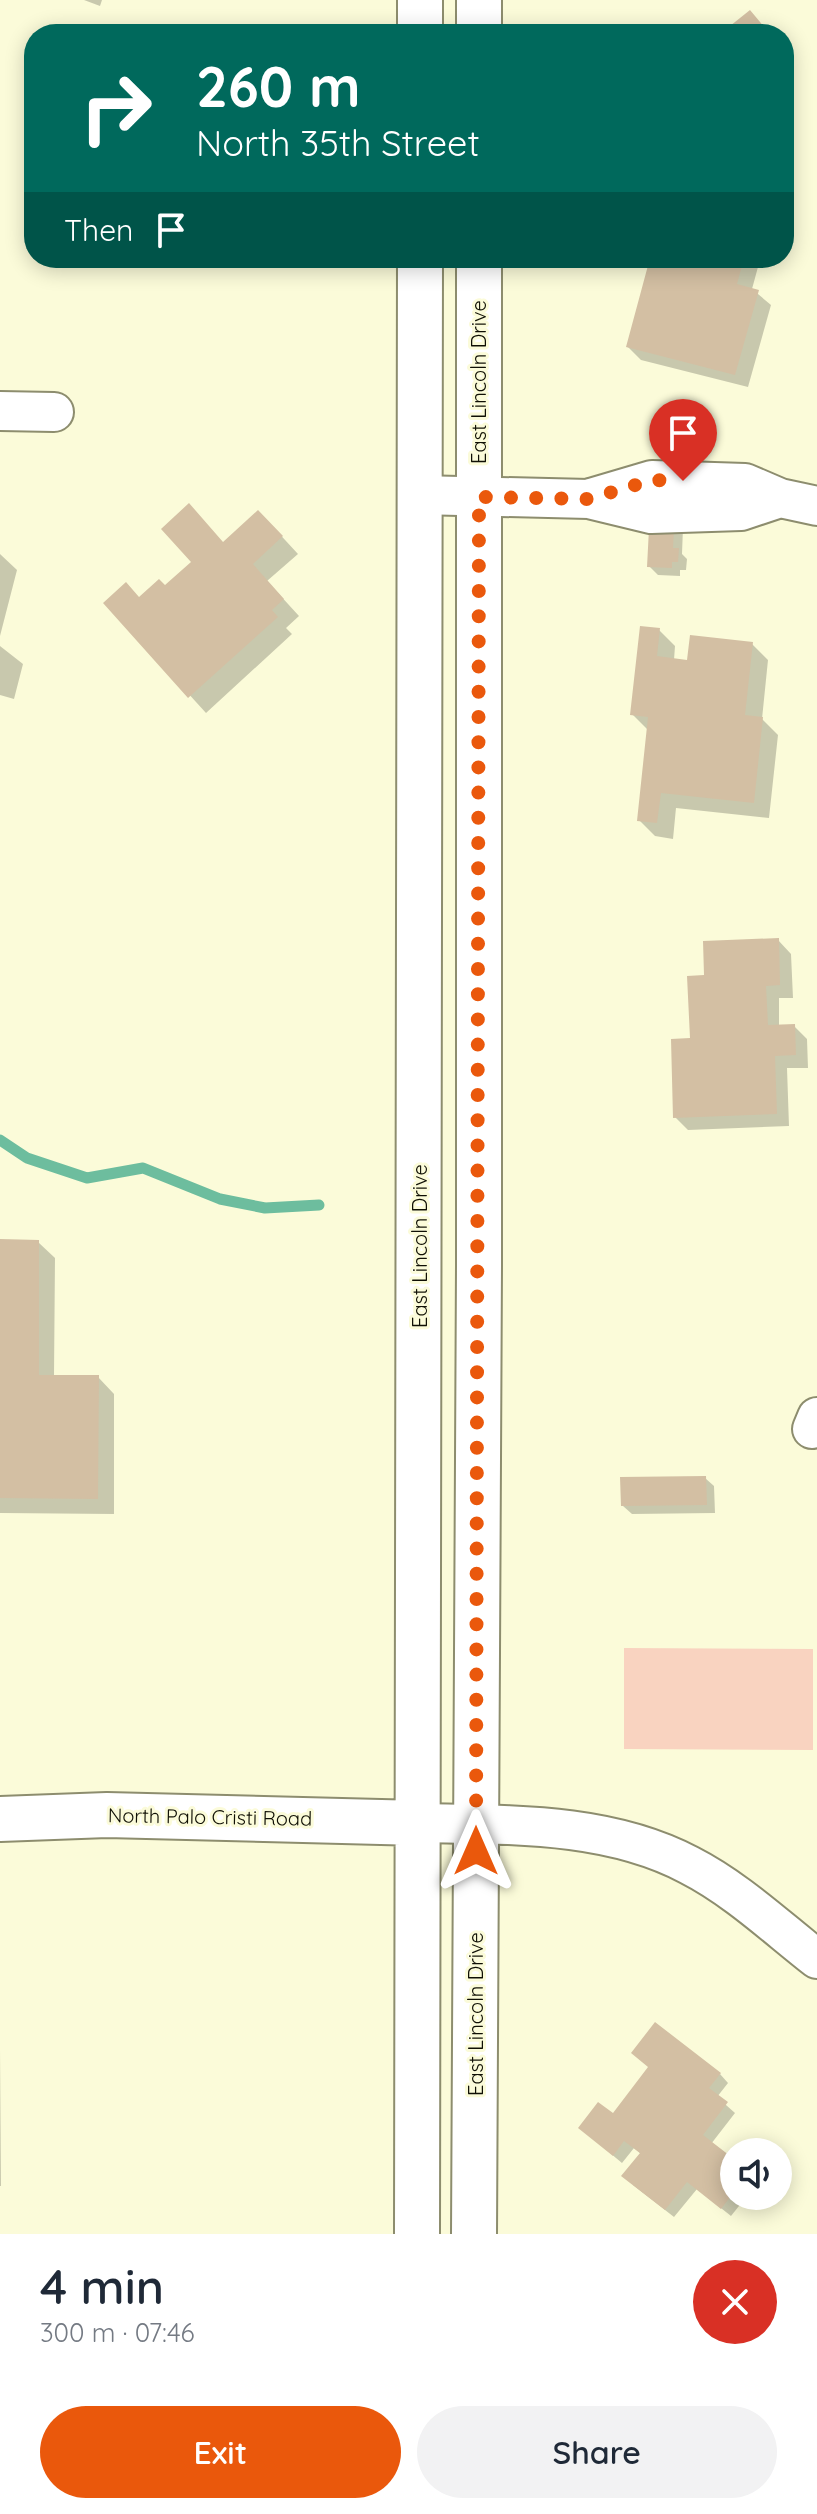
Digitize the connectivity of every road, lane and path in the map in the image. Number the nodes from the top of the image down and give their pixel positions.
1 (420, 0) edge
2 (479, 0) edge
3 (420, 24) edge
4 (479, 24) edge
5 (420, 268) edge
6 (479, 268) edge
7 (0, 411) edge
8 (54, 412) dead end
9 (419, 495) junction
10 (479, 497) junction
11 (817, 506) edge
12 (0, 1819) edge
13 (420, 1823) junction
14 (476, 1824) junction
15 (817, 1959) edge
16 (417, 2234) edge
17 (474, 2234) edge

1 - 3 main road
2 - 4 main road
5 - 9 main road, East Lincoln Drive
6 - 10 main road, East Lincoln Drive
7 - 8 street
9 - 10 street
9 - 13 main road, East Lincoln Drive
10 - 11 street
10 - 14 main road, East Lincoln Drive
12 - 13 main road, North Palo Cristi Road
13 - 14 street
13 - 16 main road, East Lincoln Drive
14 - 15 street
14 - 17 main road, East Lincoln Drive

